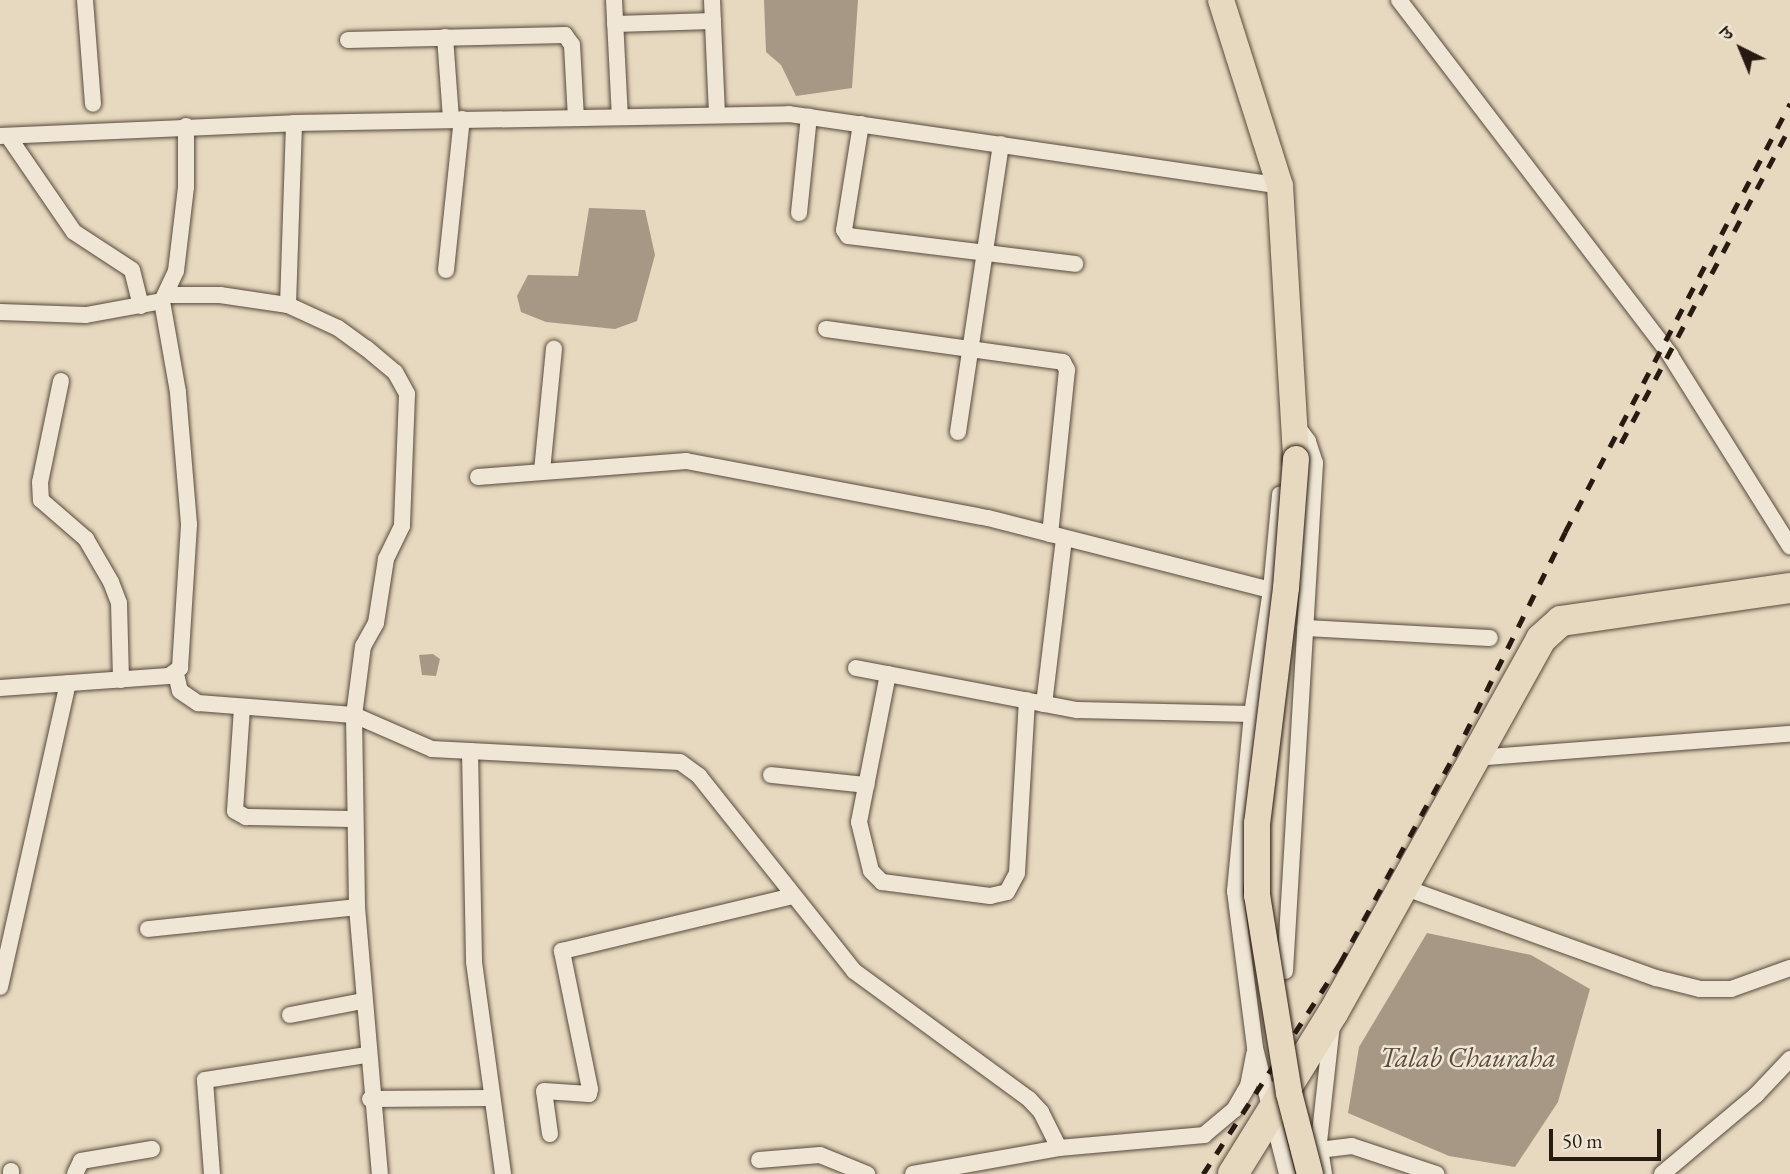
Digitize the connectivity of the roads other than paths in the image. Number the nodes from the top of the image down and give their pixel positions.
1 (85, 0) edge
2 (614, 0) edge
3 (712, 0) edge
4 (1222, 0) edge
5 (1398, 0) edge
6 (713, 20) junction
7 (615, 24) junction
8 (444, 37) junction
9 (348, 40) dead end
10 (93, 104) dead end
11 (717, 114) junction
12 (620, 117) junction
13 (809, 117) junction
14 (576, 118) junction
15 (456, 119) junction
16 (294, 122) junction
17 (861, 124) junction
18 (186, 126) junction
19 (4, 136) edge
20 (1002, 144) junction
21 (1280, 186) junction
22 (799, 214) dead end
23 (985, 252) junction
24 (1075, 264) dead end
25 (446, 270) dead end
26 (165, 298) junction
27 (288, 305) junction
28 (141, 306) junction
29 (0, 312) edge
30 (826, 329) dead end
31 (554, 349) dead end
32 (970, 349) junction
33 (61, 381) dead end
34 (1296, 425) junction
35 (958, 432) dead end
36 (542, 471) junction
37 (478, 477) dead end
38 (1057, 536) junction
39 (1790, 546) edge
40 (1790, 588) edge
41 (1270, 590) junction
42 (1305, 628) junction
43 (1490, 638) dead end
44 (856, 668) dead end
45 (176, 674) junction
46 (888, 674) junction
47 (121, 680) junction
48 (68, 684) junction
49 (0, 688) edge
50 (1027, 700) junction
51 (1044, 704) junction
52 (242, 708) junction
53 (1252, 713) junction
54 (354, 715) junction
55 (1790, 734) edge
56 (470, 751) junction
57 (1475, 758) junction
58 (771, 775) dead end
59 (866, 785) junction
60 (355, 819) junction
61 (1403, 887) junction
62 (793, 896) junction
63 (357, 907) junction
64 (148, 929) dead end
65 (1790, 968) edge
66 (1285, 971) dead end
67 (0, 987) edge
68 (363, 1001) junction
69 (1333, 1013) junction
70 (290, 1015) dead end
71 (1255, 1048) junction
72 (367, 1055) junction
73 (1790, 1059) edge
74 (490, 1098) junction
75 (370, 1099) junction
76 (1272, 1117) junction
77 (550, 1134) dead end
78 (1059, 1148) junction
79 (152, 1149) dead end
80 (759, 1160) dead end
81 (1314, 1162) edge
82 (971, 1169) edge
83 (75, 1174) edge
84 (212, 1174) edge
85 (380, 1174) edge
86 (502, 1174) edge
87 (867, 1174) edge
88 (913, 1174) edge
89 (1233, 1174) edge
90 (1287, 1174) edge
91 (1324, 1174) edge
92 (1436, 1174) edge
93 (1662, 1174) edge

1 - 10 street
2 - 7 street
3 - 6 street
4 - 21 main road
5 - 39 street
6 - 7 street
6 - 11 street
7 - 12 street
8 - 9 street
8 - 14 street
8 - 15 street
11 - 12 street
11 - 13 street
12 - 14 street
13 - 17 street
13 - 22 street
14 - 15 street
15 - 16 street
15 - 25 street
16 - 18 street
16 - 27 street
17 - 20 street
17 - 23 street
18 - 19 street
18 - 26 street
19 - 28 street
20 - 21 street
20 - 23 street
21 - 34 main road
23 - 24 street
23 - 32 street
26 - 27 street
26 - 28 street
26 - 45 street
27 - 54 street
28 - 29 street
30 - 32 street
31 - 36 street
32 - 35 street
32 - 38 street
33 - 47 street
34 - 41 street
34 - 42 street
34 - 81 main road, bridge
36 - 37 street
36 - 38 street
38 - 41 street
38 - 51 street
40 - 57 highway
41 - 53 street
42 - 43 street
42 - 66 street
44 - 46 street
45 - 47 street
45 - 52 street
46 - 50 street
46 - 59 street
47 - 48 street
48 - 49 street
48 - 67 street
50 - 51 street
50 - 59 street
51 - 53 street
52 - 54 street
52 - 60 street
53 - 71 street
54 - 56 street
54 - 60 street
55 - 57 street
56 - 62 street
56 - 74 street
57 - 61 highway
58 - 59 street
60 - 63 street
61 - 65 street
61 - 69 highway
62 - 77 street
62 - 78 street
63 - 64 street
63 - 68 street
68 - 70 street
68 - 72 street
69 - 76 highway
69 - 81 street
71 - 76 street
71 - 78 street
72 - 75 street
72 - 84 street
73 - 93 street
74 - 75 street
74 - 86 street
75 - 85 street
76 - 89 highway
76 - 90 street
78 - 82 street
79 - 83 street
80 - 87 street
81 - 91 street
81 - 92 street
82 - 88 street

